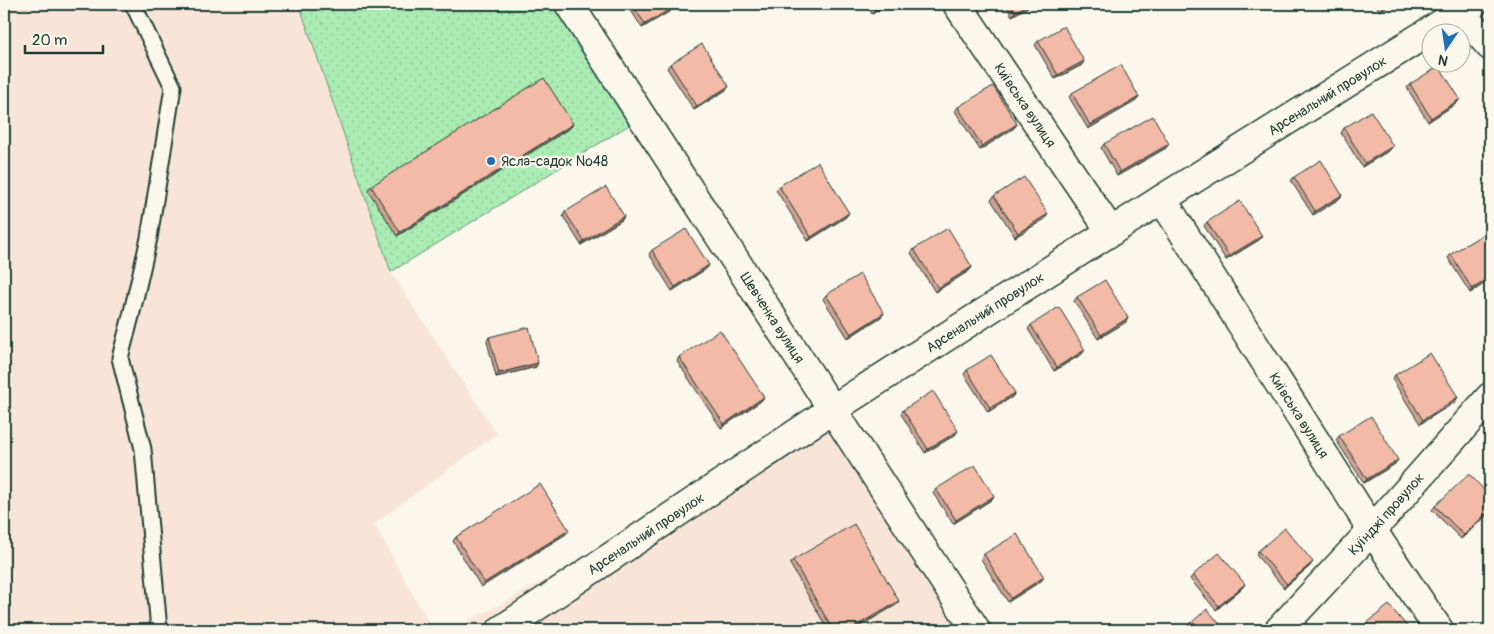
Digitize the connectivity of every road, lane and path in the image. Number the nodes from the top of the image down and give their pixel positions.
1 (133, 4) edge
2 (569, 4) edge
3 (957, 4) edge
4 (1462, 6) edge
5 (1490, 46) edge
6 (1162, 199) junction
7 (1111, 232) junction
8 (1490, 397) edge
9 (833, 409) junction
10 (1372, 530) junction
11 (159, 630) edge
12 (502, 630) edge
13 (976, 630) edge
14 (1279, 630) edge
15 (1439, 630) edge

1 - 11 lane
2 - 9 street, Шевченка вулиця
3 - 7 street, Київська вулиця
4 - 5 street
4 - 6 street, Арсенальний провулок
6 - 7 street, Арсенальний провулок
6 - 10 street, Київська вулиця
7 - 9 street, Арсенальний провулок
8 - 10 street, Куїнджі провулок
9 - 12 street, Арсенальний провулок
9 - 13 street, Шевченка вулиця
10 - 14 street, Куїнджі провулок
10 - 15 street, Київська вулиця

